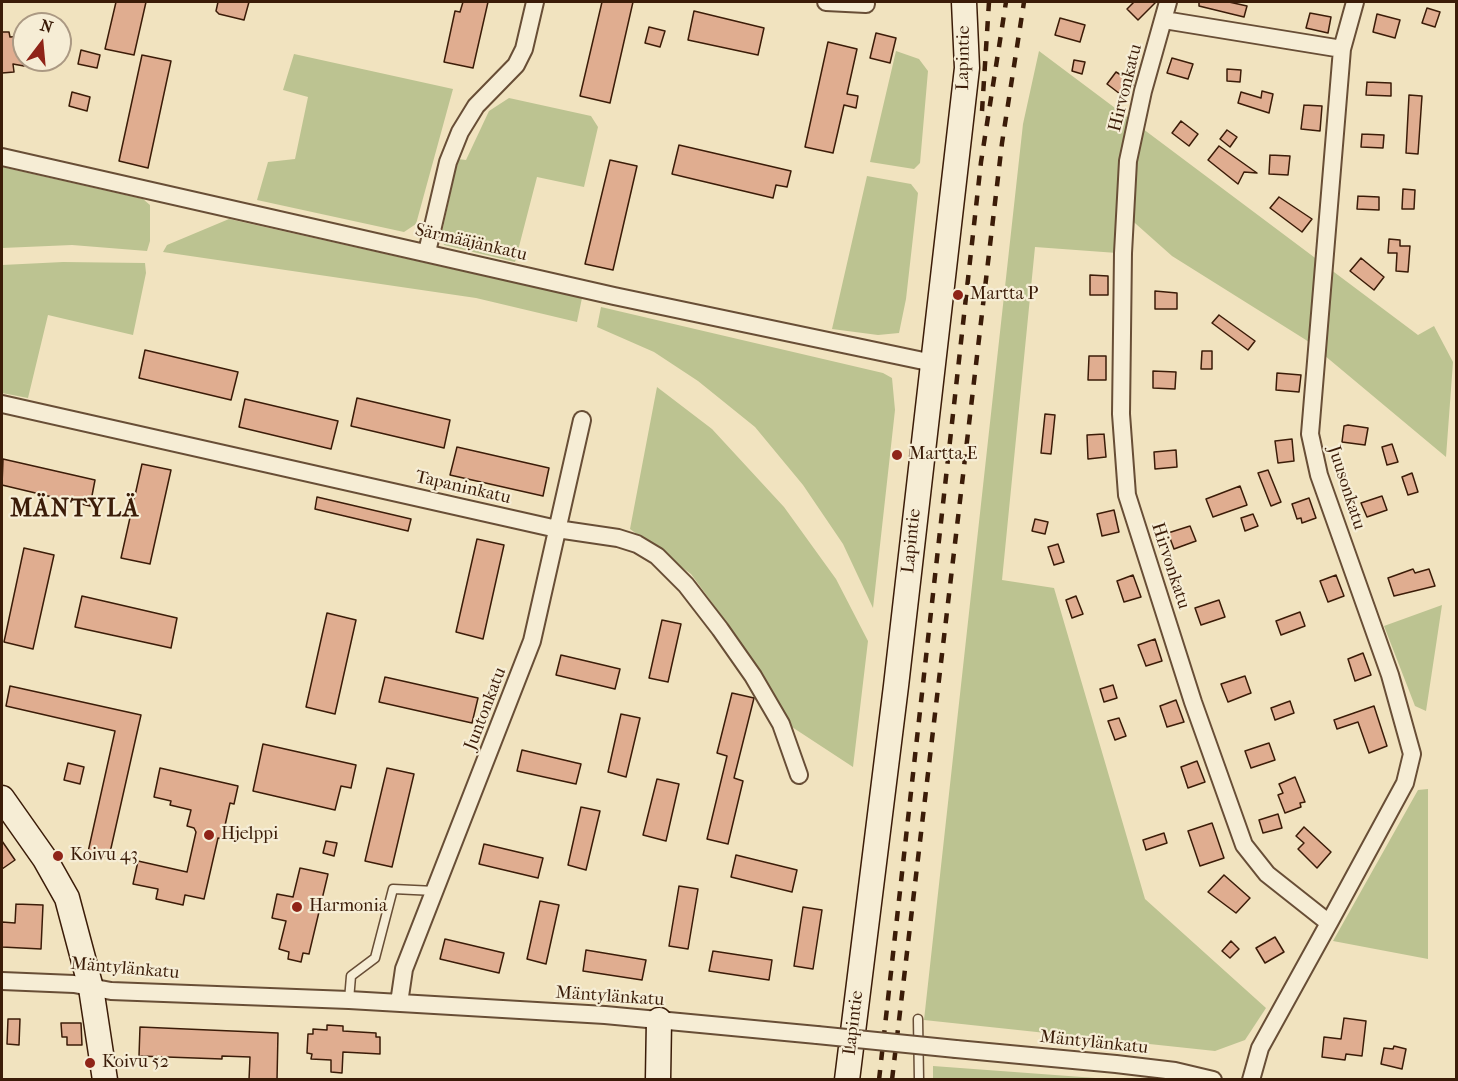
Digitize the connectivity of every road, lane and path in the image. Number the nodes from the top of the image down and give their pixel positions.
1 (535, 2) edge
2 (826, 2) edge
3 (964, 2) edge
4 (1168, 2) edge
5 (1355, 2) edge
6 (866, 4) dead end
7 (1164, 20) junction
8 (1342, 49) junction
9 (2, 157) edge
10 (426, 252) junction
11 (933, 363) junction
12 (2, 404) edge
13 (582, 420) dead end
14 (557, 529) junction
15 (799, 775) dead end
16 (2, 798) edge
17 (435, 891) junction
18 (1329, 923) junction
19 (2, 981) edge
20 (91, 988) junction
21 (349, 1000) junction
22 (399, 1003) junction
23 (918, 1019) dead end
24 (659, 1020) junction
25 (105, 1080) edge
26 (658, 1080) edge
27 (847, 1080) edge
28 (919, 1080) edge
29 (1213, 1080) edge
30 (1251, 1080) edge

1 - 10 street
2 - 6 street
3 - 11 main road, Lapintie
4 - 7 street, Hirvonkatu
5 - 8 street, Juusonkatu
7 - 8 street
7 - 18 street, Hirvonkatu
8 - 18 street, Juusonkatu
9 - 10 street, Särmääjänkatu
10 - 11 street, Särmääjänkatu
11 - 27 main road, Lapintie
12 - 14 street, Tapaninkatu
13 - 14 street, Juntonkatu
14 - 15 street, Tapaninkatu
14 - 17 street, Juntonkatu
16 - 20 main road
17 - 21 lane
17 - 22 street, Juntonkatu
18 - 30 street
19 - 20 street, Mäntylänkatu
20 - 21 street, Mäntylänkatu
20 - 25 main road
21 - 22 street, Mäntylänkatu
22 - 24 street, Mäntylänkatu
23 - 28 lane
24 - 26 main road
24 - 29 street, Mäntylänkatu, bridge

